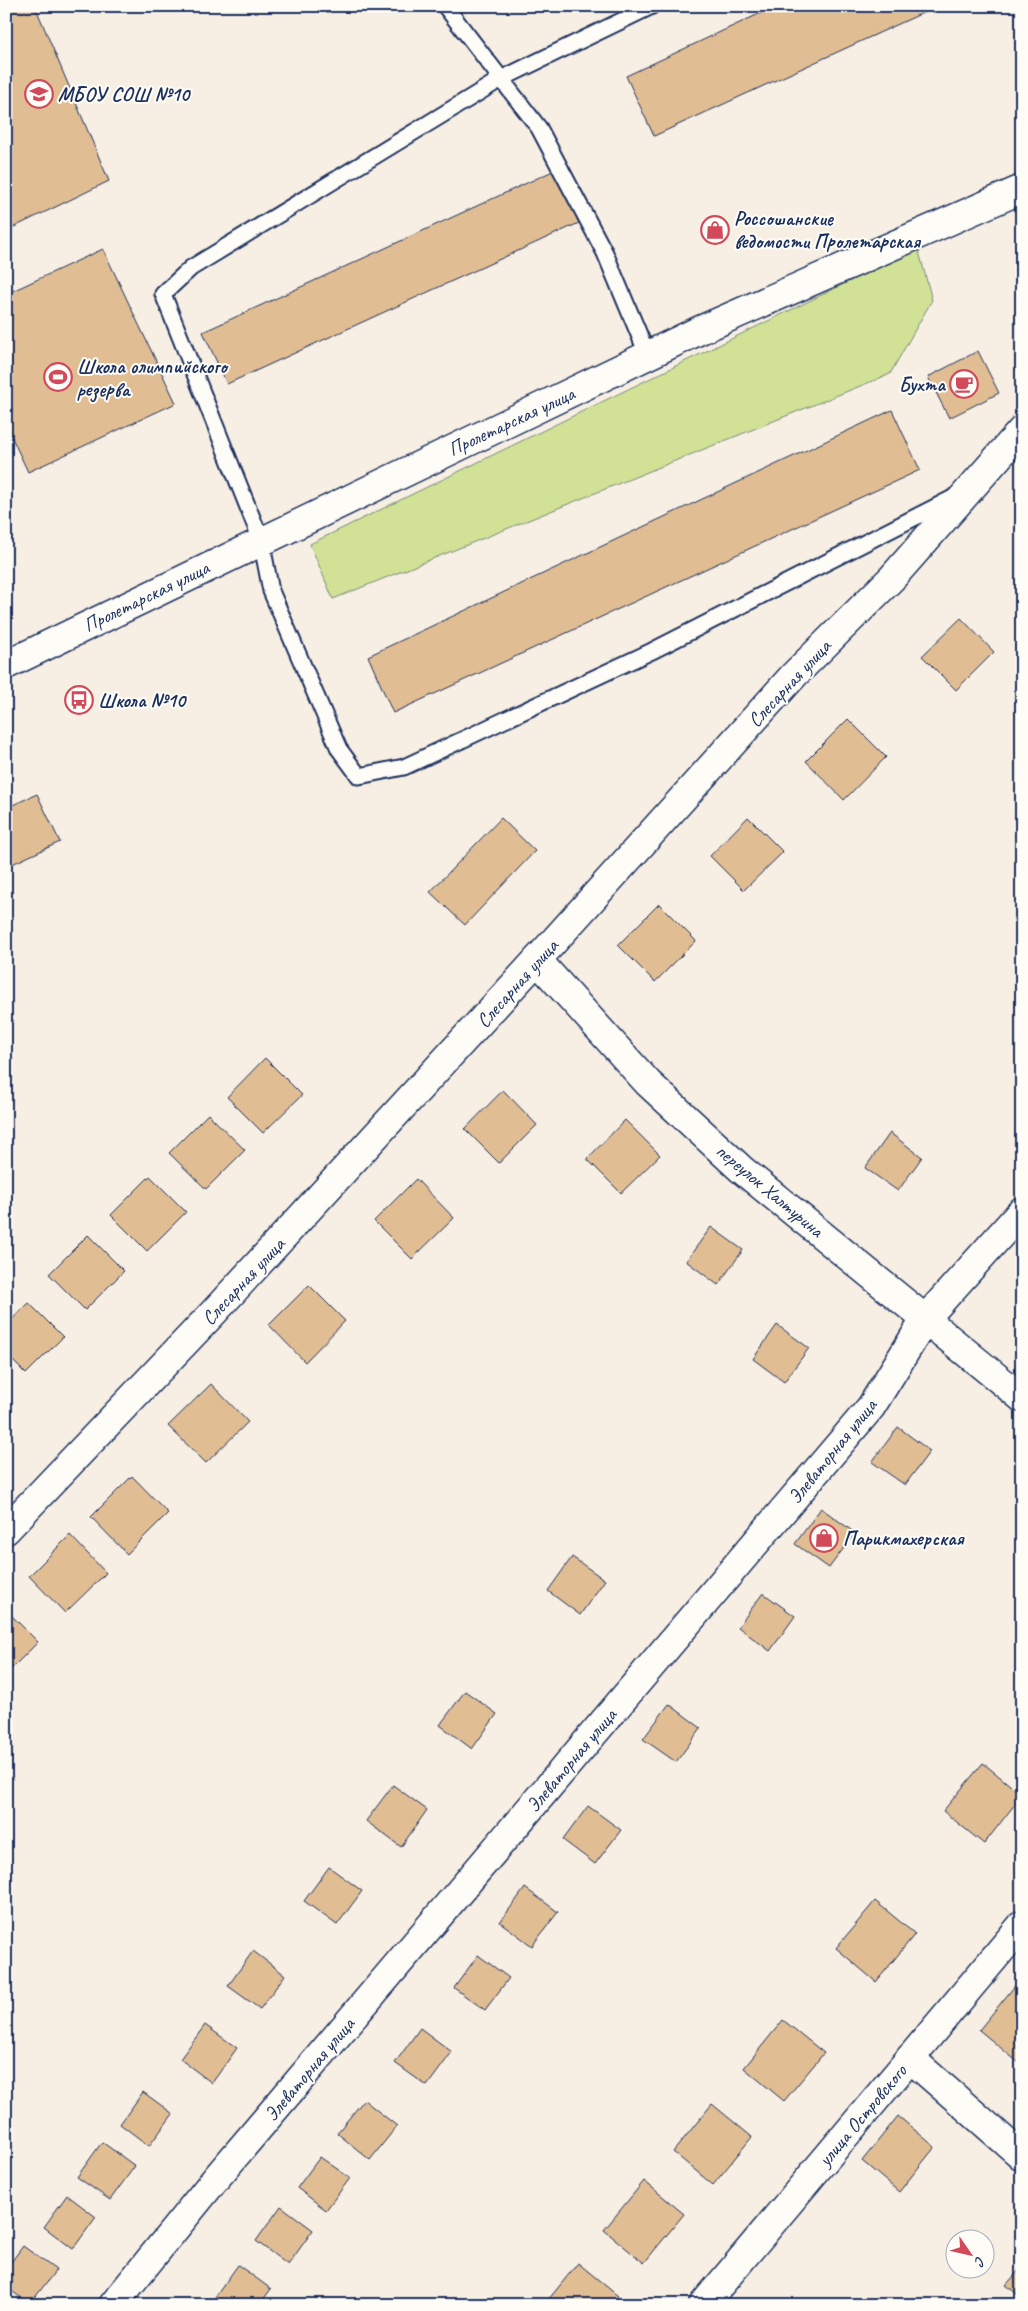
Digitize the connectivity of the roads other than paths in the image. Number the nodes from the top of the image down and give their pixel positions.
1 (445, 6) edge
2 (652, 6) edge
3 (501, 79) junction
4 (1022, 189) edge
5 (648, 356) junction
6 (1022, 430) edge
7 (974, 487) junction
8 (261, 540) junction
9 (6, 665) edge
10 (538, 960) junction
11 (1022, 1211) edge
12 (926, 1318) junction
13 (1022, 1398) edge
14 (6, 1530) edge
15 (1022, 1925) edge
16 (910, 2058) junction
17 (1022, 2156) edge
18 (113, 2305) edge
19 (703, 2305) edge

1 - 3 lane
2 - 3 lane
3 - 5 lane
3 - 8 lane
4 - 5 street, Пролетарская улица
5 - 8 street, Пролетарская улица
6 - 7 street, Слесарная улица
7 - 8 lane
7 - 10 street, Слесарная улица
8 - 9 street, Пролетарская улица
10 - 12 street, переулок Халтурина
10 - 14 street, Слесарная улица
11 - 12 street, Элеваторная улица
12 - 13 street, переулок Халтурина
12 - 18 street, Элеваторная улица
15 - 16 street, улица Островского
16 - 17 street
16 - 19 street, улица Островского

